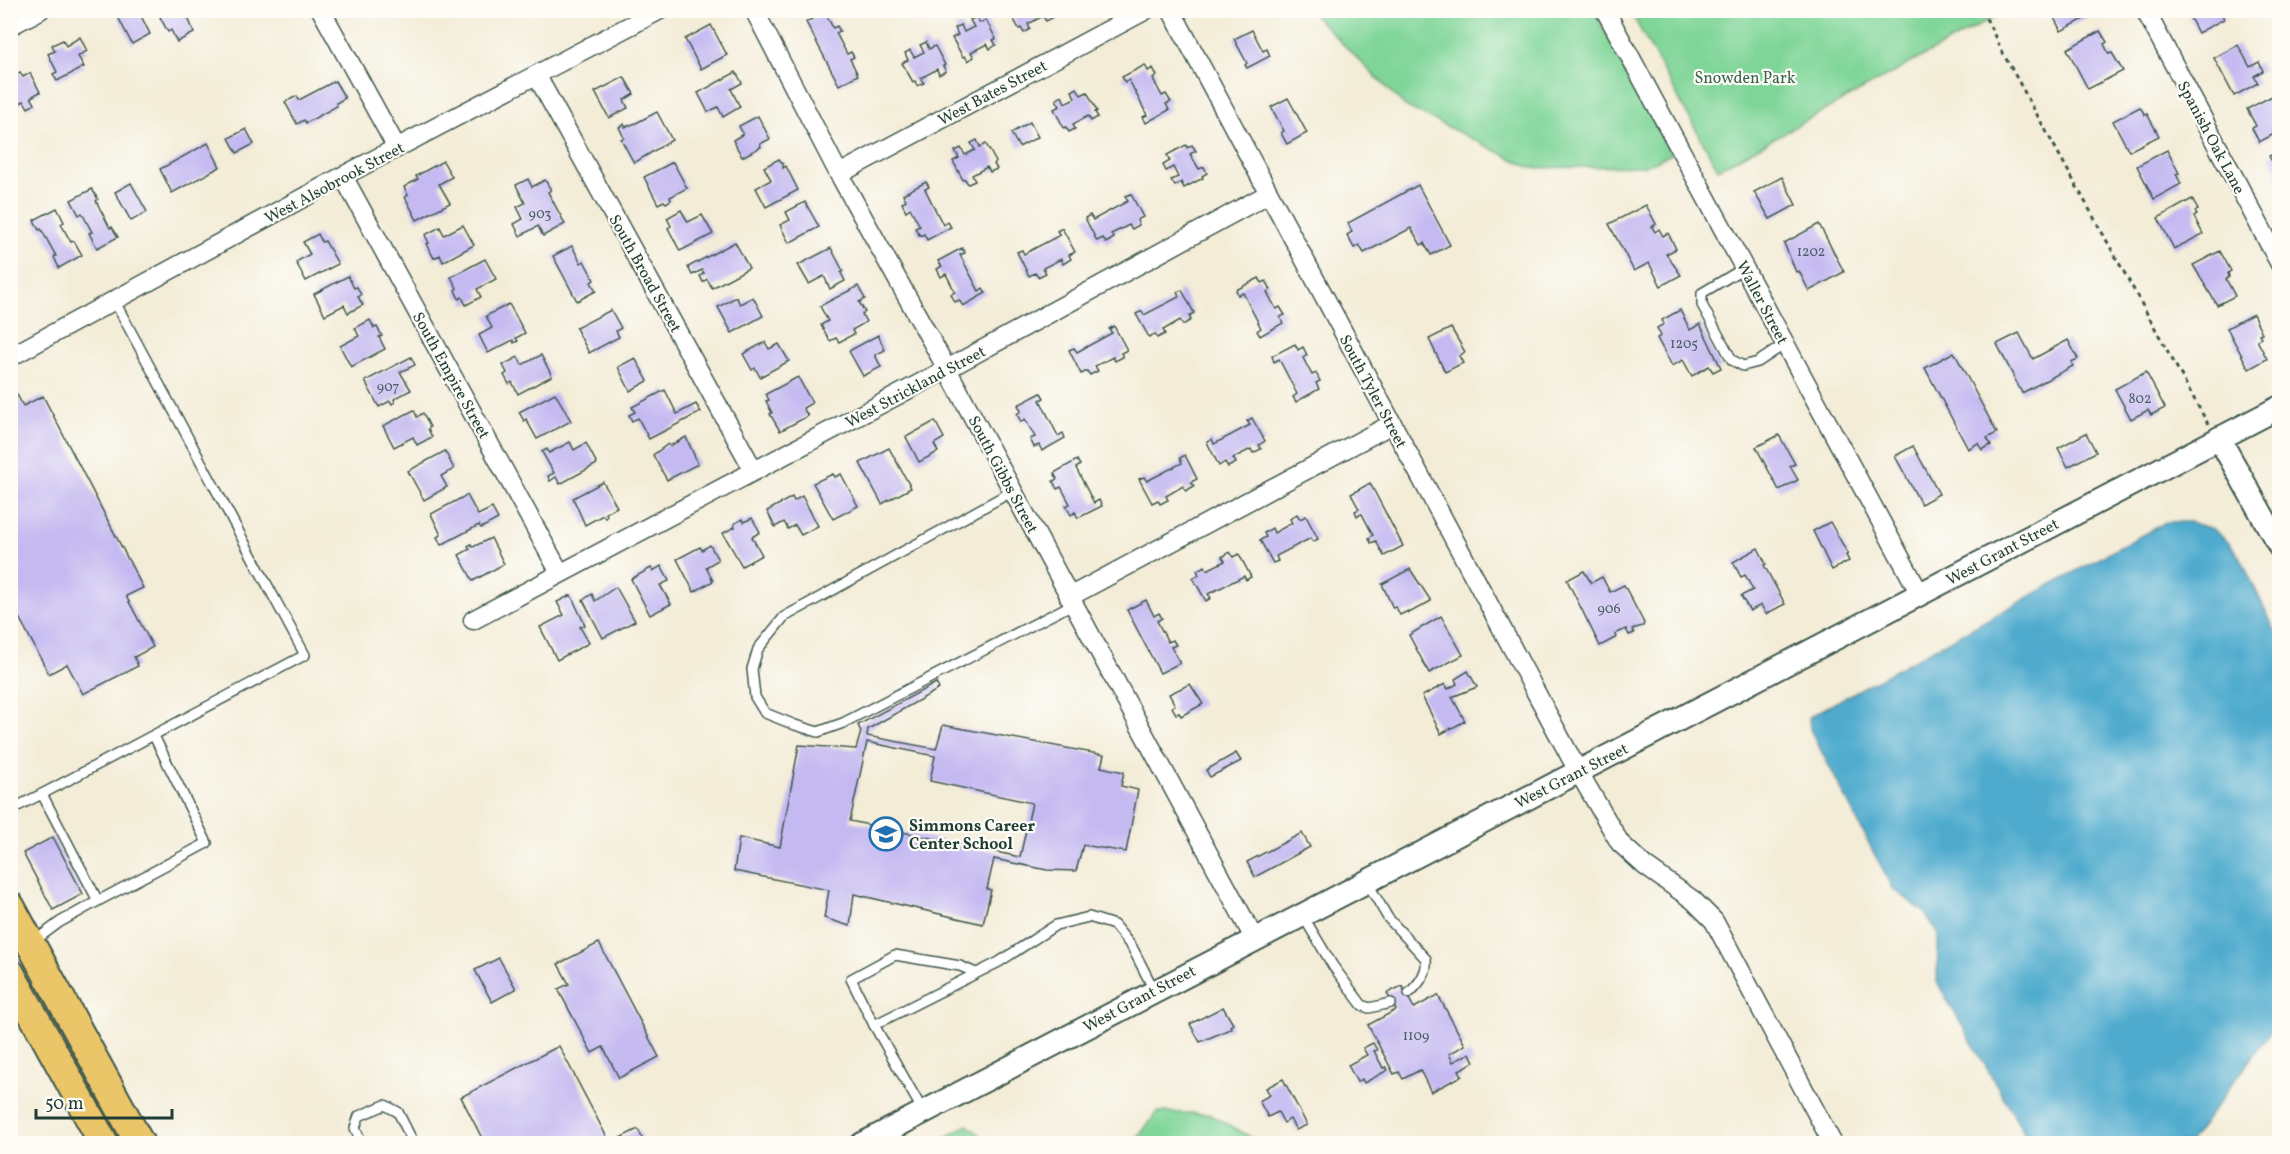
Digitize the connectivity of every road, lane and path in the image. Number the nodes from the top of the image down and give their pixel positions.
1 (40, 10) edge
2 (321, 10) edge
3 (660, 10) edge
4 (754, 10) edge
5 (1146, 10) edge
6 (1171, 10) edge
7 (1605, 10) edge
8 (1982, 10) edge
9 (2145, 10) edge
10 (10, 26) edge
11 (537, 76) junction
12 (397, 148) junction
13 (839, 174) junction
14 (343, 176) junction
15 (1268, 194) junction
16 (2280, 264) edge
17 (1744, 267) junction
18 (115, 302) junction
19 (1785, 344) junction
20 (10, 357) edge
21 (947, 369) junction
22 (2280, 407) edge
23 (1392, 424) junction
24 (2214, 432) junction
25 (754, 471) junction
26 (1013, 491) junction
27 (2280, 547) edge
28 (560, 573) junction
29 (1920, 594) junction
30 (1071, 600) junction
31 (473, 620) dead end
32 (154, 736) junction
33 (1578, 771) junction
34 (42, 794) junction
35 (10, 810) edge
36 (1366, 880) junction
37 (98, 901) junction
38 (10, 906) edge
39 (1302, 914) junction
40 (1254, 938) junction
41 (21, 950) edge
42 (10, 973) edge
43 (975, 973) junction
44 (1154, 990) junction
45 (1409, 993) dead end
46 (1391, 1003) dead end
47 (874, 1025) junction
48 (923, 1112) junction
49 (95, 1140) edge
50 (140, 1143) edge
51 (362, 1143) edge
52 (414, 1143) edge
53 (862, 1143) edge
54 (1833, 1143) edge

1 - 10 street
2 - 12 street
3 - 11 street, West Alsobrook Street
4 - 13 street, South Gibbs Street
5 - 13 street, West Bates Street
6 - 15 street, South Tyler Street
7 - 17 street, Waller Street
8 - 24 path
9 - 16 street, Spanish Oak Lane
11 - 12 street, West Alsobrook Street
11 - 25 street, South Broad Street
12 - 14 street, West Alsobrook Street
13 - 21 street, South Gibbs Street
14 - 18 street, West Alsobrook Street
14 - 28 street, South Empire Street
15 - 21 street, West Strickland Street
15 - 23 street, South Tyler Street
17 - 19 street, Waller Street
17 - 19 lane
18 - 20 street, West Alsobrook Street
18 - 32 lane
19 - 29 street, Waller Street
21 - 25 street, West Strickland Street
21 - 26 street, South Gibbs Street
22 - 24 street, West Grant Street
23 - 30 street
23 - 33 street, South Tyler Street
24 - 27 street
24 - 29 street, West Grant Street
25 - 28 street, West Strickland Street
26 - 30 street, South Gibbs Street
26 - 30 lane
28 - 31 street
29 - 33 street, West Grant Street
30 - 40 street, South Gibbs Street
32 - 34 lane
32 - 37 lane
33 - 36 street, West Grant Street
33 - 54 street, South Tyler Street
34 - 35 lane
34 - 37 lane
36 - 39 street, West Grant Street
36 - 45 lane
37 - 41 lane
38 - 41 main road
39 - 40 street, West Grant Street
39 - 46 lane
40 - 44 street, West Grant Street
41 - 50 main road
42 - 49 main road
43 - 44 lane
43 - 47 lane
43 - 47 lane
44 - 48 street, West Grant Street
47 - 48 lane
48 - 53 street, West Grant Street
51 - 52 lane

